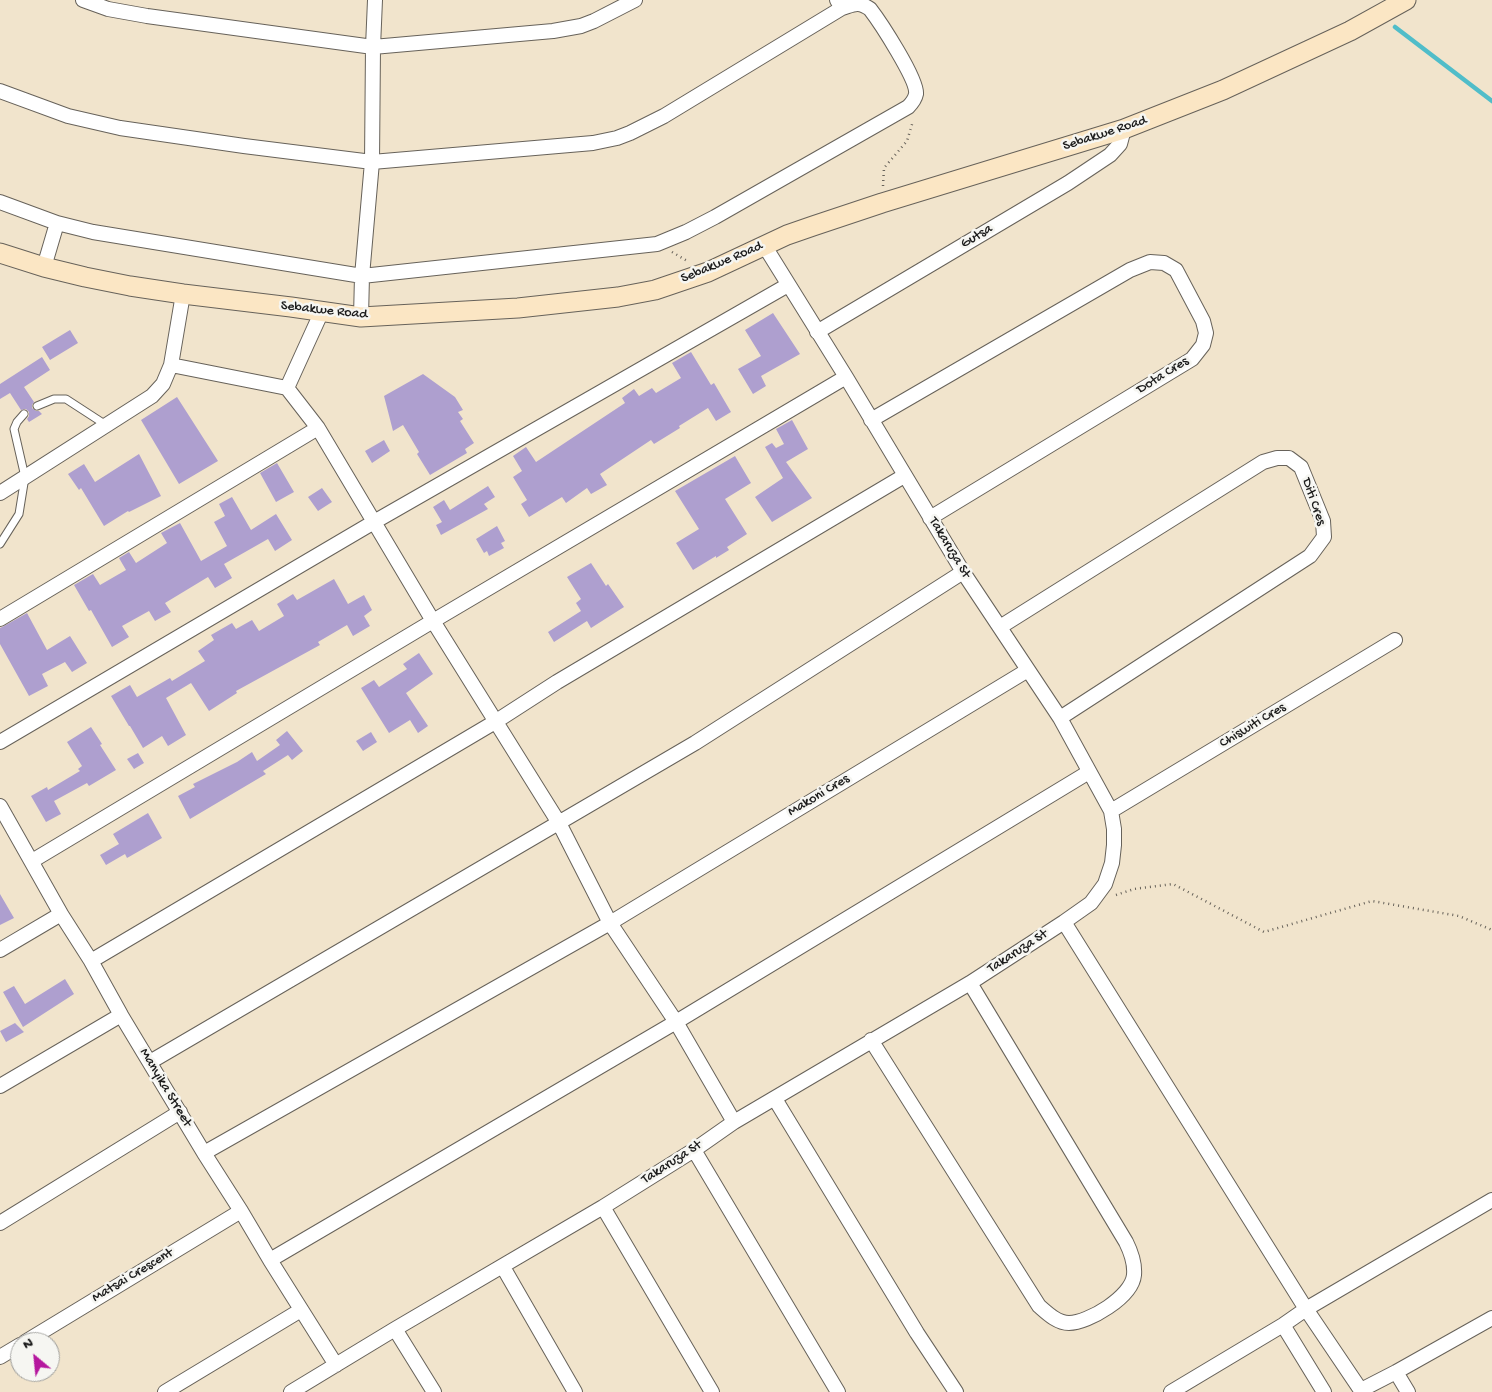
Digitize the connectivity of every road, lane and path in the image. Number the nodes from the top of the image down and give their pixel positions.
1 (82, 0) edge
2 (375, 0) edge
3 (635, 0) edge
4 (1406, 0) edge
5 (839, 4) edge
6 (373, 47) junction
7 (0, 91) edge
8 (908, 107) junction
9 (1124, 129) junction
10 (372, 162) junction
11 (0, 202) edge
12 (882, 203) junction
13 (57, 223) junction
14 (657, 244) junction
15 (764, 245) junction
16 (0, 253) edge
17 (44, 267) junction
18 (708, 272) junction
19 (362, 276) junction
20 (788, 285) junction
21 (183, 294) junction
22 (322, 311) junction
23 (361, 317) junction
24 (817, 332) junction
25 (171, 365) junction
26 (846, 377) junction
27 (287, 388) junction
28 (37, 406) dead end
29 (24, 414) dead end
30 (871, 420) junction
31 (106, 425) junction
32 (318, 428) junction
33 (904, 476) junction
34 (25, 477) junction
35 (0, 493) edge
36 (930, 518) junction
37 (374, 522) junction
38 (0, 544) edge
39 (963, 572) junction
40 (0, 619) edge
41 (433, 622) junction
42 (1000, 627) junction
43 (1395, 640) dead end
44 (1028, 670) junction
45 (1060, 718) junction
46 (495, 722) junction
47 (0, 742) edge
48 (1089, 772) junction
49 (1111, 811) junction
50 (1, 812) edge
51 (559, 823) junction
52 (32, 861) junction
53 (1090, 903) junction
54 (61, 914) junction
55 (1064, 922) junction
56 (610, 923) junction
57 (1492, 930) edge
58 (0, 950) edge
59 (91, 961) junction
60 (970, 983) junction
61 (121, 1015) junction
62 (676, 1022) junction
63 (871, 1040) junction
64 (150, 1062) junction
65 (0, 1086) edge
66 (775, 1099) junction
67 (180, 1112) junction
68 (734, 1122) junction
69 (694, 1150) junction
70 (204, 1153) junction
71 (1492, 1200) edge
72 (603, 1207) junction
73 (241, 1211) junction
74 (0, 1223) edge
75 (270, 1260) junction
76 (503, 1267) junction
77 (1306, 1309) junction
78 (301, 1310) junction
79 (1492, 1318) edge
80 (1283, 1325) junction
81 (395, 1329) junction
82 (41, 1332) edge
83 (336, 1365) junction
84 (1396, 1372) junction
85 (1361, 1391) edge
86 (165, 1392) edge
87 (291, 1392) edge
88 (434, 1392) edge
89 (574, 1392) edge
90 (712, 1392) edge
91 (838, 1392) edge
92 (956, 1392) edge
93 (1171, 1392) edge
94 (1324, 1392) edge
95 (1408, 1392) edge

1 - 6 street
2 - 6 street
3 - 6 street
4 - 9 street, Sebakwe Road
5 - 8 street
5 - 10 street
6 - 10 street
7 - 10 street
8 - 12 path
8 - 14 street
9 - 12 street, Sebakwe Road
9 - 24 street, Gutsa
10 - 19 street
11 - 13 street
12 - 15 street, Sebakwe Road
13 - 17 street
13 - 19 street
14 - 18 path
14 - 19 street
15 - 18 street, Sebakwe Road
15 - 20 street, Takaruza St
16 - 17 street, Sebakwe Road
17 - 21 street, Sebakwe Road
18 - 23 street, Sebakwe Road
19 - 23 street
20 - 24 street, Takaruza St
20 - 37 street
21 - 22 street, Sebakwe Road
21 - 25 street
22 - 23 street, Sebakwe Road
22 - 27 street
24 - 26 street, Takaruza St
25 - 27 street
25 - 31 street
26 - 30 street, Takaruza St
26 - 41 street
27 - 32 street
28 - 31 lane
29 - 34 lane
30 - 33 street, Takaruza St
30 - 36 street, Dota Cres
31 - 34 street
32 - 37 street
32 - 40 street
33 - 36 street, Takaruza St
33 - 46 street
34 - 35 street
34 - 38 lane
36 - 39 street, Takaruza St
37 - 41 street
37 - 47 street
39 - 42 street, Takaruza St
39 - 51 street
41 - 46 street
41 - 52 street
42 - 44 street, Takaruza St
42 - 45 street, Diti Cres
43 - 49 street, Chiswiti Cres
44 - 45 street, Takaruza St
44 - 56 street, Makoni Cres
45 - 48 street, Takaruza St
46 - 51 street
46 - 59 street
48 - 49 street, Takaruza St
48 - 62 street
49 - 53 street, Takaruza St
50 - 52 street, Manyika Street
51 - 56 street
51 - 64 street
52 - 54 street, Manyika Street
53 - 55 street, Takaruza St
53 - 57 path
54 - 58 street
54 - 59 street, Manyika Street
55 - 60 street, Takaruza St
55 - 77 street
56 - 62 street
56 - 70 street, Makoni Cres
59 - 61 street, Manyika Street
60 - 63 street, Takaruza St
60 - 63 street
61 - 64 street, Manyika Street
61 - 65 street
62 - 68 street
62 - 75 street
63 - 66 street, Takaruza St
64 - 67 street, Manyika Street
66 - 68 street, Takaruza St
66 - 92 street
67 - 70 street, Manyika Street
67 - 74 street
68 - 69 street, Takaruza St
69 - 72 street, Takaruza St
69 - 91 street
70 - 73 street, Manyika Street
71 - 77 street
72 - 76 street, Takaruza St
72 - 90 street
73 - 75 street, Manyika Street
73 - 82 street, Matsai Crescent
75 - 78 street, Manyika Street
76 - 81 street, Takaruza St
76 - 89 street
77 - 80 street
77 - 85 street
78 - 83 street, Manyika Street
78 - 86 street
79 - 84 street
80 - 93 street
80 - 94 street
81 - 83 street, Takaruza St
81 - 88 street
83 - 87 street, Takaruza St
84 - 85 street
84 - 95 street

